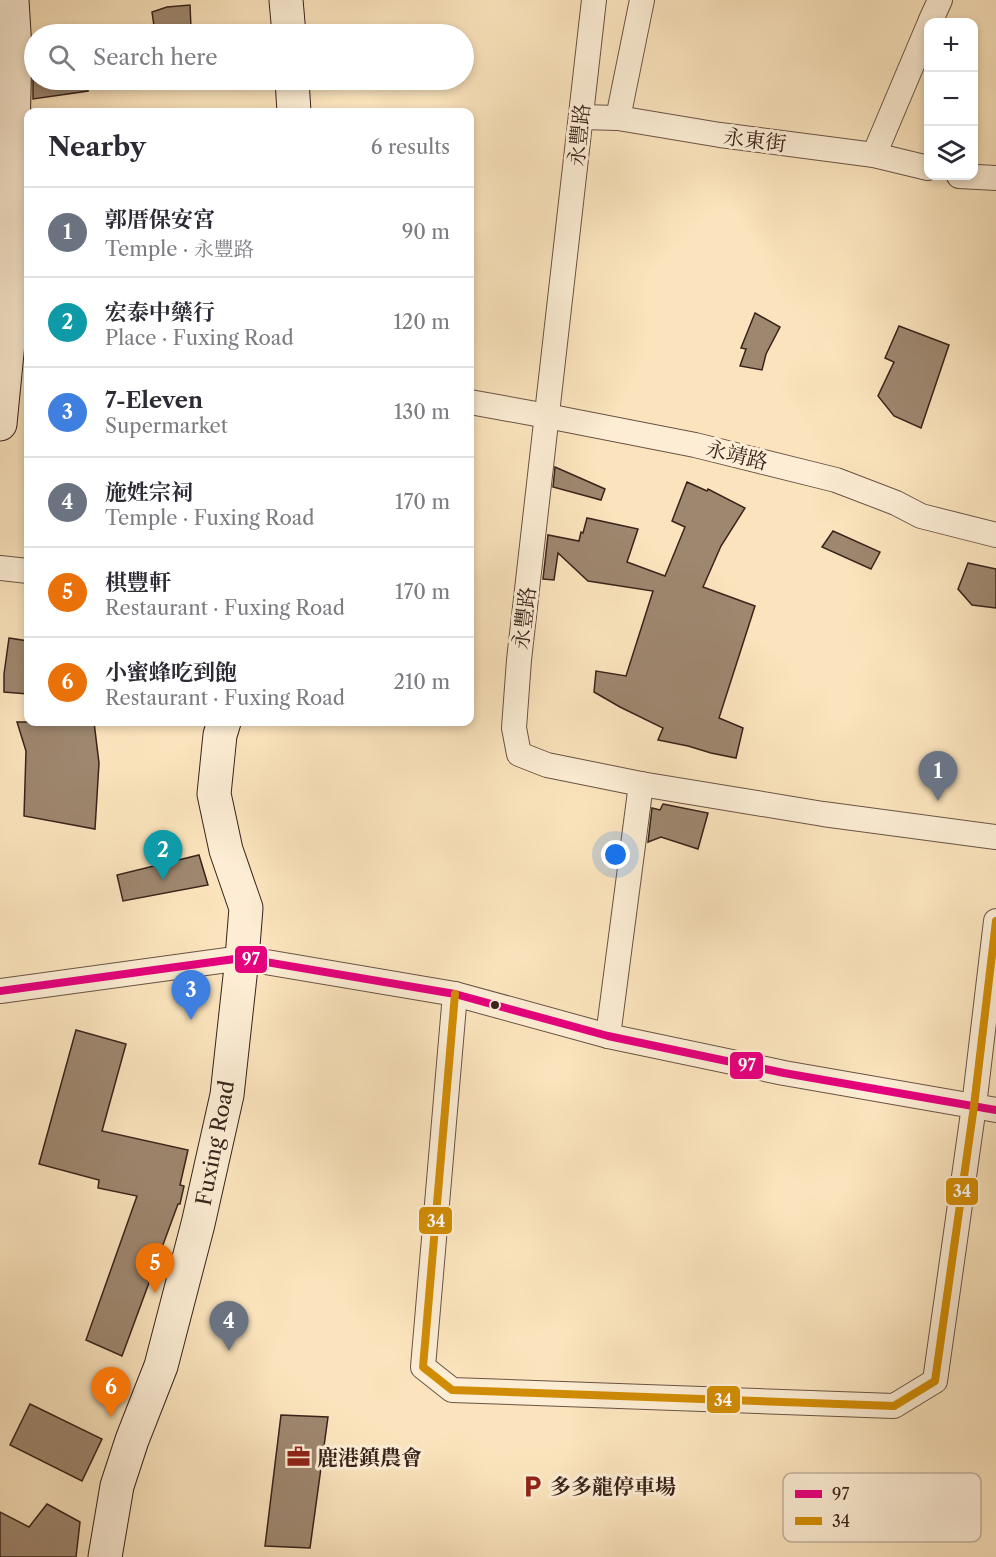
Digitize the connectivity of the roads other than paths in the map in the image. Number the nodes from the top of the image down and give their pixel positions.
1 (12, 0) edge
2 (286, 0) edge
3 (594, 0) edge
4 (642, 0) edge
5 (940, 0) edge
6 (932, 18) edge
7 (288, 24) edge
8 (924, 36) edge
9 (293, 90) edge
10 (294, 108) edge
11 (581, 117) junction
12 (618, 118) junction
13 (874, 155) junction
14 (924, 167) edge
15 (978, 177) edge
16 (996, 178) edge
17 (474, 403) edge
18 (547, 416) junction
19 (0, 424) edge
20 (996, 535) edge
21 (0, 568) edge
22 (24, 571) edge
23 (223, 726) edge
24 (641, 784) junction
25 (996, 837) edge
26 (996, 921) edge
27 (242, 958) junction
28 (0, 991) edge
29 (455, 994) junction
30 (608, 1036) junction
31 (985, 1108) edge
32 (105, 1557) edge

1 - 19 street
2 - 7 street
3 - 11 street, 永豐路
4 - 12 street
5 - 6 street
8 - 13 street
9 - 10 street
11 - 12 street, 永東街
11 - 18 street, 永豐路
12 - 13 street, 永東街
13 - 14 street, 永東街
15 - 16 street
17 - 18 street, 永靖路
18 - 20 street, 永靖路
18 - 24 street, 永豐路
21 - 22 street
23 - 27 street, Fuxing Road
24 - 25 street, 永豐路
24 - 30 street
26 - 31 street
27 - 28 street
27 - 29 street
27 - 32 street, Fuxing Road
29 - 30 street
29 - 31 street
30 - 31 street

